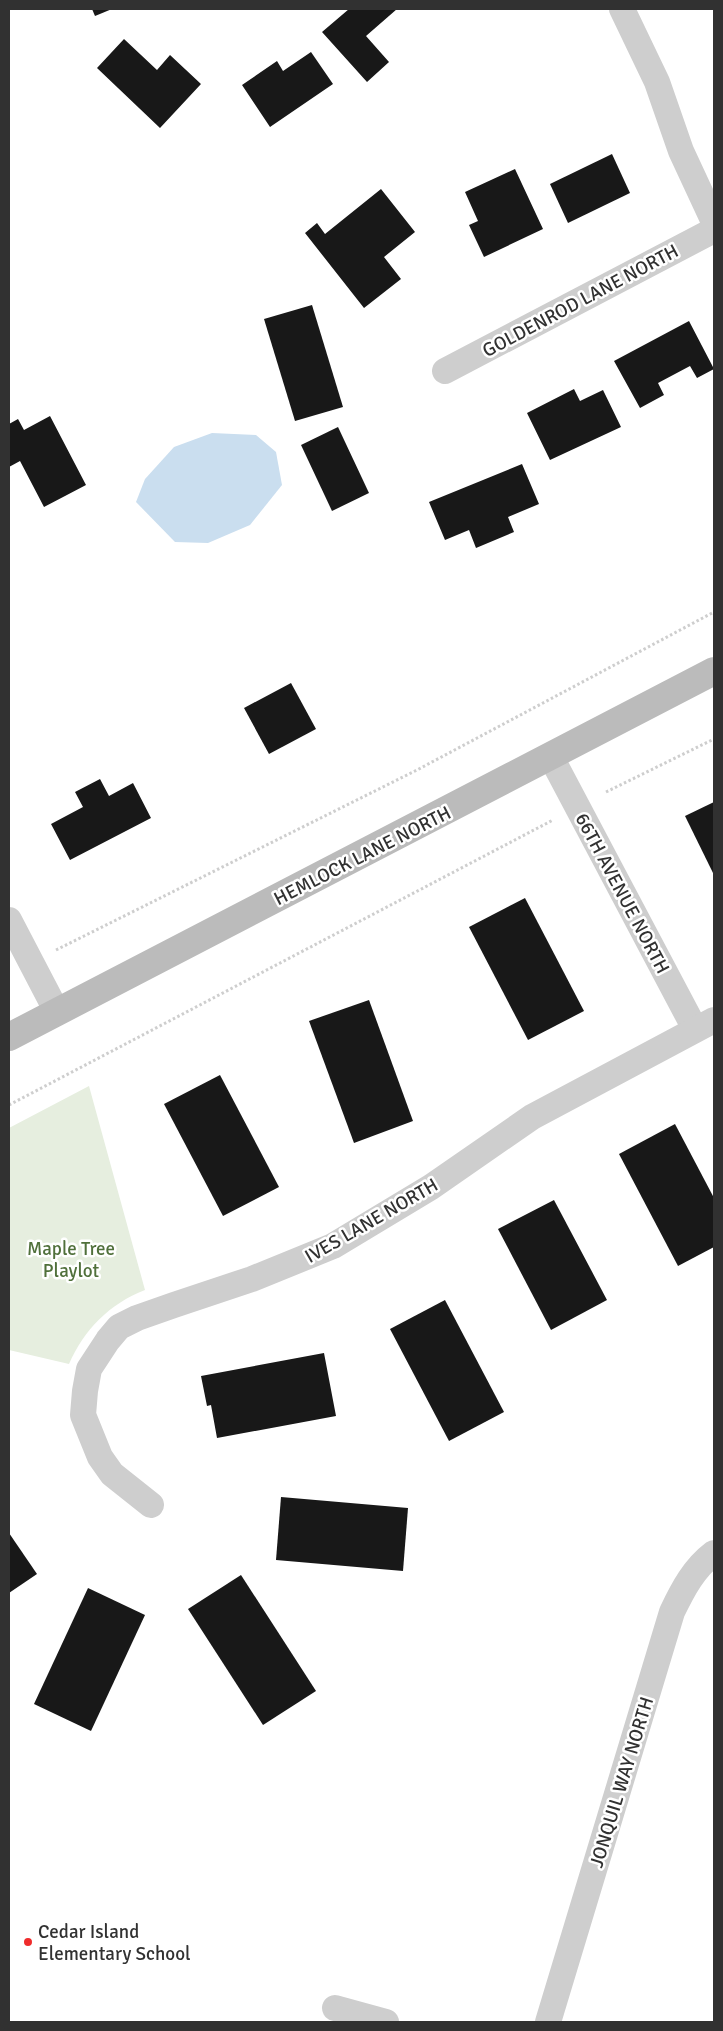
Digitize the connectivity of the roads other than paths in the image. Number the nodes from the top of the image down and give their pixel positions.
1 (622, 9) edge
2 (714, 222) edge
3 (714, 230) edge
4 (445, 371) dead end
5 (714, 671) edge
6 (551, 757) junction
7 (9, 920) edge
8 (57, 1012) junction
9 (705, 1025) edge
10 (9, 1037) edge
11 (151, 1505) dead end
12 (714, 1553) edge
13 (335, 2008) dead end
14 (386, 2022) edge
15 (548, 2022) edge

1 - 2 street
3 - 4 street, GOLDENROD LANE NORTH
5 - 6 main road, HEMLOCK LANE NORTH
6 - 8 main road, HEMLOCK LANE NORTH
6 - 9 street, 66TH AVENUE NORTH
7 - 8 street
8 - 10 main road, HEMLOCK LANE NORTH
9 - 11 street, IVES LANE NORTH
12 - 15 street, JONQUIL WAY NORTH
13 - 14 street

